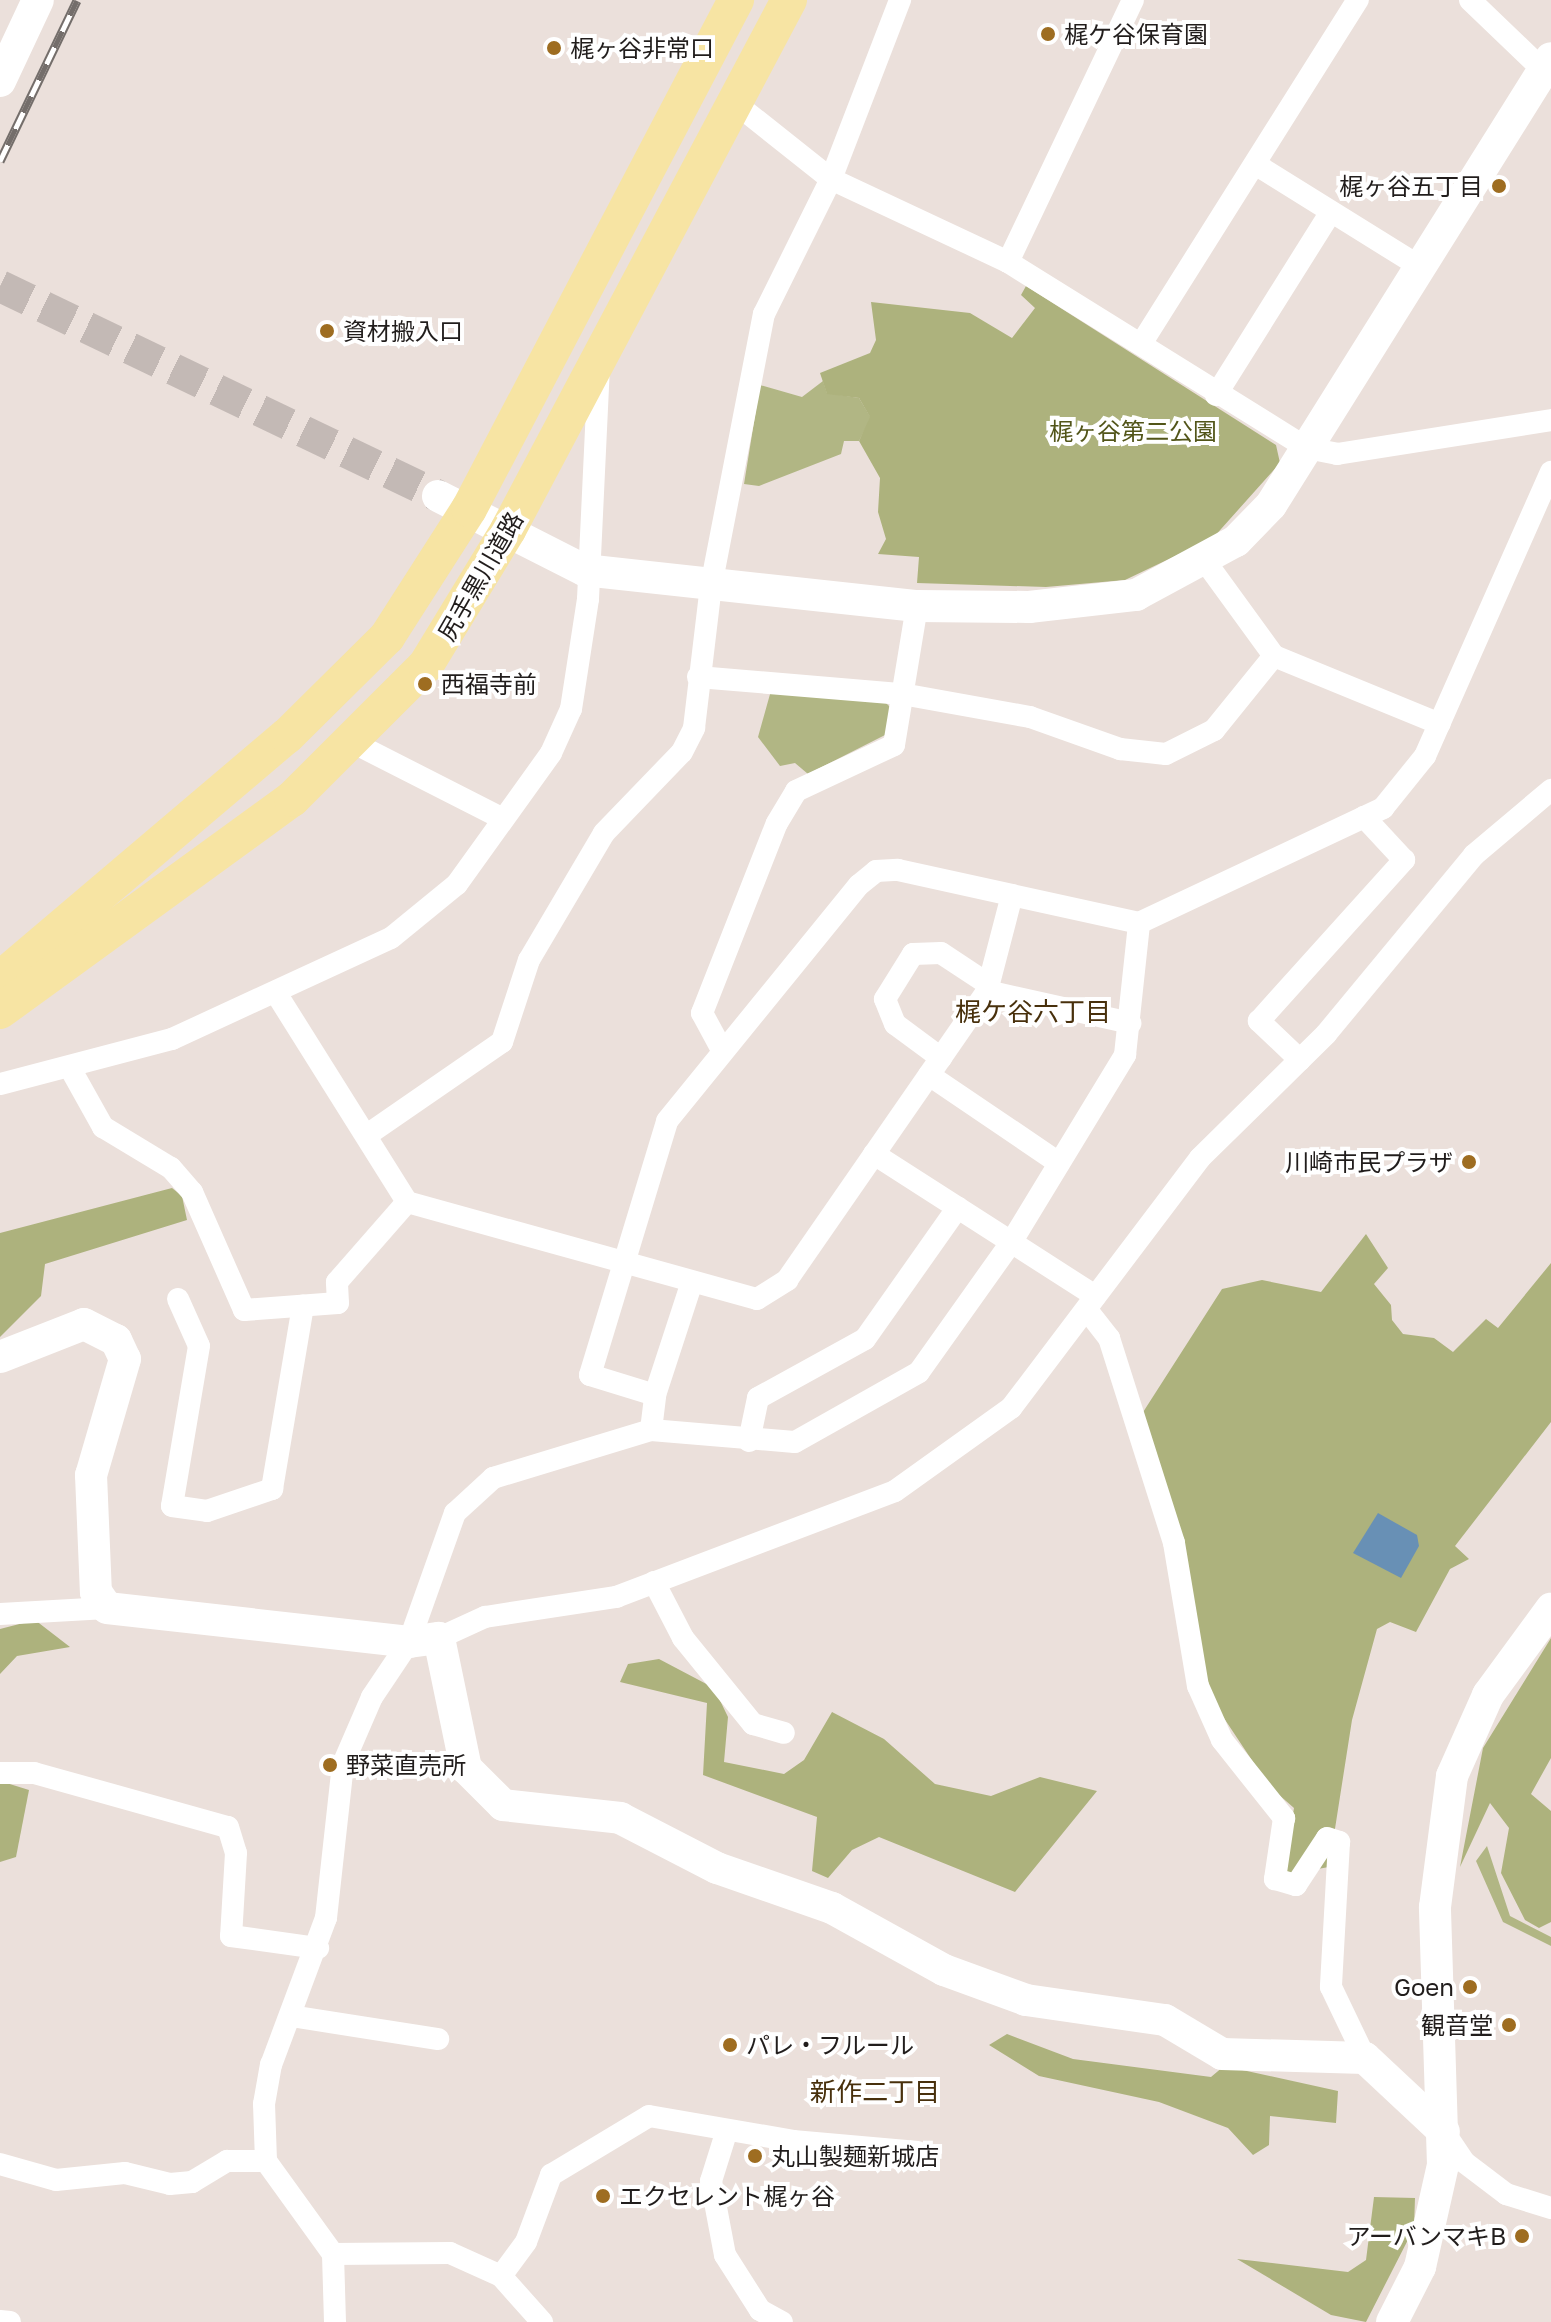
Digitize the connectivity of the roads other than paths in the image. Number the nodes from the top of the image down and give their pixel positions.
1 (38, 0) edge
2 (736, 0) edge
3 (789, 0) edge
4 (900, 0) edge
5 (1133, 0) edge
6 (1358, 0) edge
7 (1470, 0) edge
8 (1548, 69) edge
9 (0, 81) edge
10 (735, 103) junction
11 (1255, 164) junction
12 (831, 179) junction
13 (1330, 213) junction
14 (1008, 262) junction
15 (1419, 266) junction
16 (1141, 344) junction
17 (599, 360) junction
18 (1216, 395) junction
19 (1551, 420) edge
20 (1307, 448) junction
21 (1551, 472) edge
22 (454, 502) junction
23 (508, 530) junction
24 (1205, 561) junction
25 (584, 570) junction
26 (711, 586) junction
27 (917, 606) junction
28 (1274, 656) junction
29 (698, 677) junction
30 (902, 694) junction
31 (1440, 724) junction
32 (354, 743) junction
33 (1551, 790) edge
34 (1364, 817) junction
35 (503, 819) junction
36 (1012, 895) junction
37 (1139, 923) junction
38 (62, 925) junction
39 (0, 955) edge
40 (0, 979) edge
41 (988, 988) junction
42 (276, 993) junction
43 (0, 1011) edge
44 (1130, 1023) junction
45 (722, 1050) junction
46 (1300, 1060) junction
47 (935, 1067) junction
48 (70, 1068) junction
49 (0, 1084) edge
50 (367, 1135) junction
51 (874, 1154) junction
52 (1059, 1163) junction
53 (407, 1202) junction
54 (958, 1207) junction
55 (1012, 1241) junction
56 (621, 1264) junction
57 (691, 1285) junction
58 (178, 1299) dead end
59 (1091, 1303) junction
60 (303, 1306) junction
61 (0, 1357) edge
62 (655, 1395) junction
63 (651, 1430) junction
64 (749, 1441) junction
65 (654, 1582) junction
66 (107, 1608) junction
67 (1551, 1609) edge
68 (0, 1614) edge
69 (424, 1640) junction
70 (784, 1733) dead end
71 (0, 1773) edge
72 (318, 1948) junction
73 (291, 2016) junction
74 (438, 2039) dead end
75 (1365, 2058) junction
76 (727, 2130) junction
77 (1444, 2132) junction
78 (918, 2152) dead end
79 (266, 2161) junction
80 (0, 2164) edge
81 (1551, 2208) edge
82 (333, 2254) junction
83 (501, 2276) junction
84 (0, 2321) edge
85 (10, 2322) edge
86 (335, 2322) edge
87 (542, 2322) edge
88 (782, 2322) edge
89 (1392, 2322) edge

1 - 9 street
2 - 22 main road, 尻手黒川道路
3 - 10 main road, 尻手黒川道路
4 - 12 street
5 - 14 street
6 - 11 street
7 - 8 street
8 - 15 street
10 - 12 street
10 - 17 main road, 尻手黒川道路
11 - 13 street
11 - 16 street
12 - 14 street
12 - 26 street
13 - 15 street
13 - 18 street
14 - 16 street
15 - 20 street
16 - 18 street
17 - 23 main road, 尻手黒川道路
17 - 25 street
18 - 20 street
19 - 20 street
20 - 24 street
21 - 31 street
22 - 23 street
22 - 38 main road, 尻手黒川道路
23 - 25 street
23 - 32 main road, 尻手黒川道路
24 - 27 street
24 - 28 street
25 - 26 street
25 - 35 street
26 - 27 street
26 - 29 street
27 - 30 street
28 - 30 street
28 - 31 street
29 - 30 street
29 - 50 street
30 - 45 street
31 - 34 street
32 - 35 street
32 - 43 main road, 尻手黒川道路
33 - 46 street
34 - 37 street
34 - 46 street
35 - 42 street
36 - 37 street
36 - 41 street
36 - 45 street
37 - 44 street
38 - 39 street
38 - 40 main road, 尻手黒川道路
41 - 44 street
41 - 47 street
41 - 47 street
42 - 48 street
42 - 50 street
44 - 52 street
45 - 56 street
46 - 59 street
47 - 51 street
47 - 52 street
48 - 49 street
48 - 60 street
50 - 53 street
51 - 54 street
51 - 57 street
52 - 55 street
53 - 56 street
53 - 60 street
54 - 55 street
54 - 64 street
55 - 59 street
55 - 64 street
56 - 57 street
56 - 62 street
57 - 62 street
58 - 60 street
59 - 65 street
59 - 75 street
61 - 66 street
62 - 63 street
63 - 64 street
63 - 69 street
65 - 69 street
65 - 70 street
66 - 68 street
66 - 69 street
67 - 77 street
69 - 72 street
69 - 75 street
71 - 72 street
72 - 73 street
73 - 74 street
73 - 79 street
75 - 77 street
76 - 78 street
76 - 83 street
76 - 88 street
77 - 81 street
77 - 89 street
79 - 80 street
79 - 82 street
82 - 83 street
82 - 86 street
83 - 87 street
84 - 85 street

